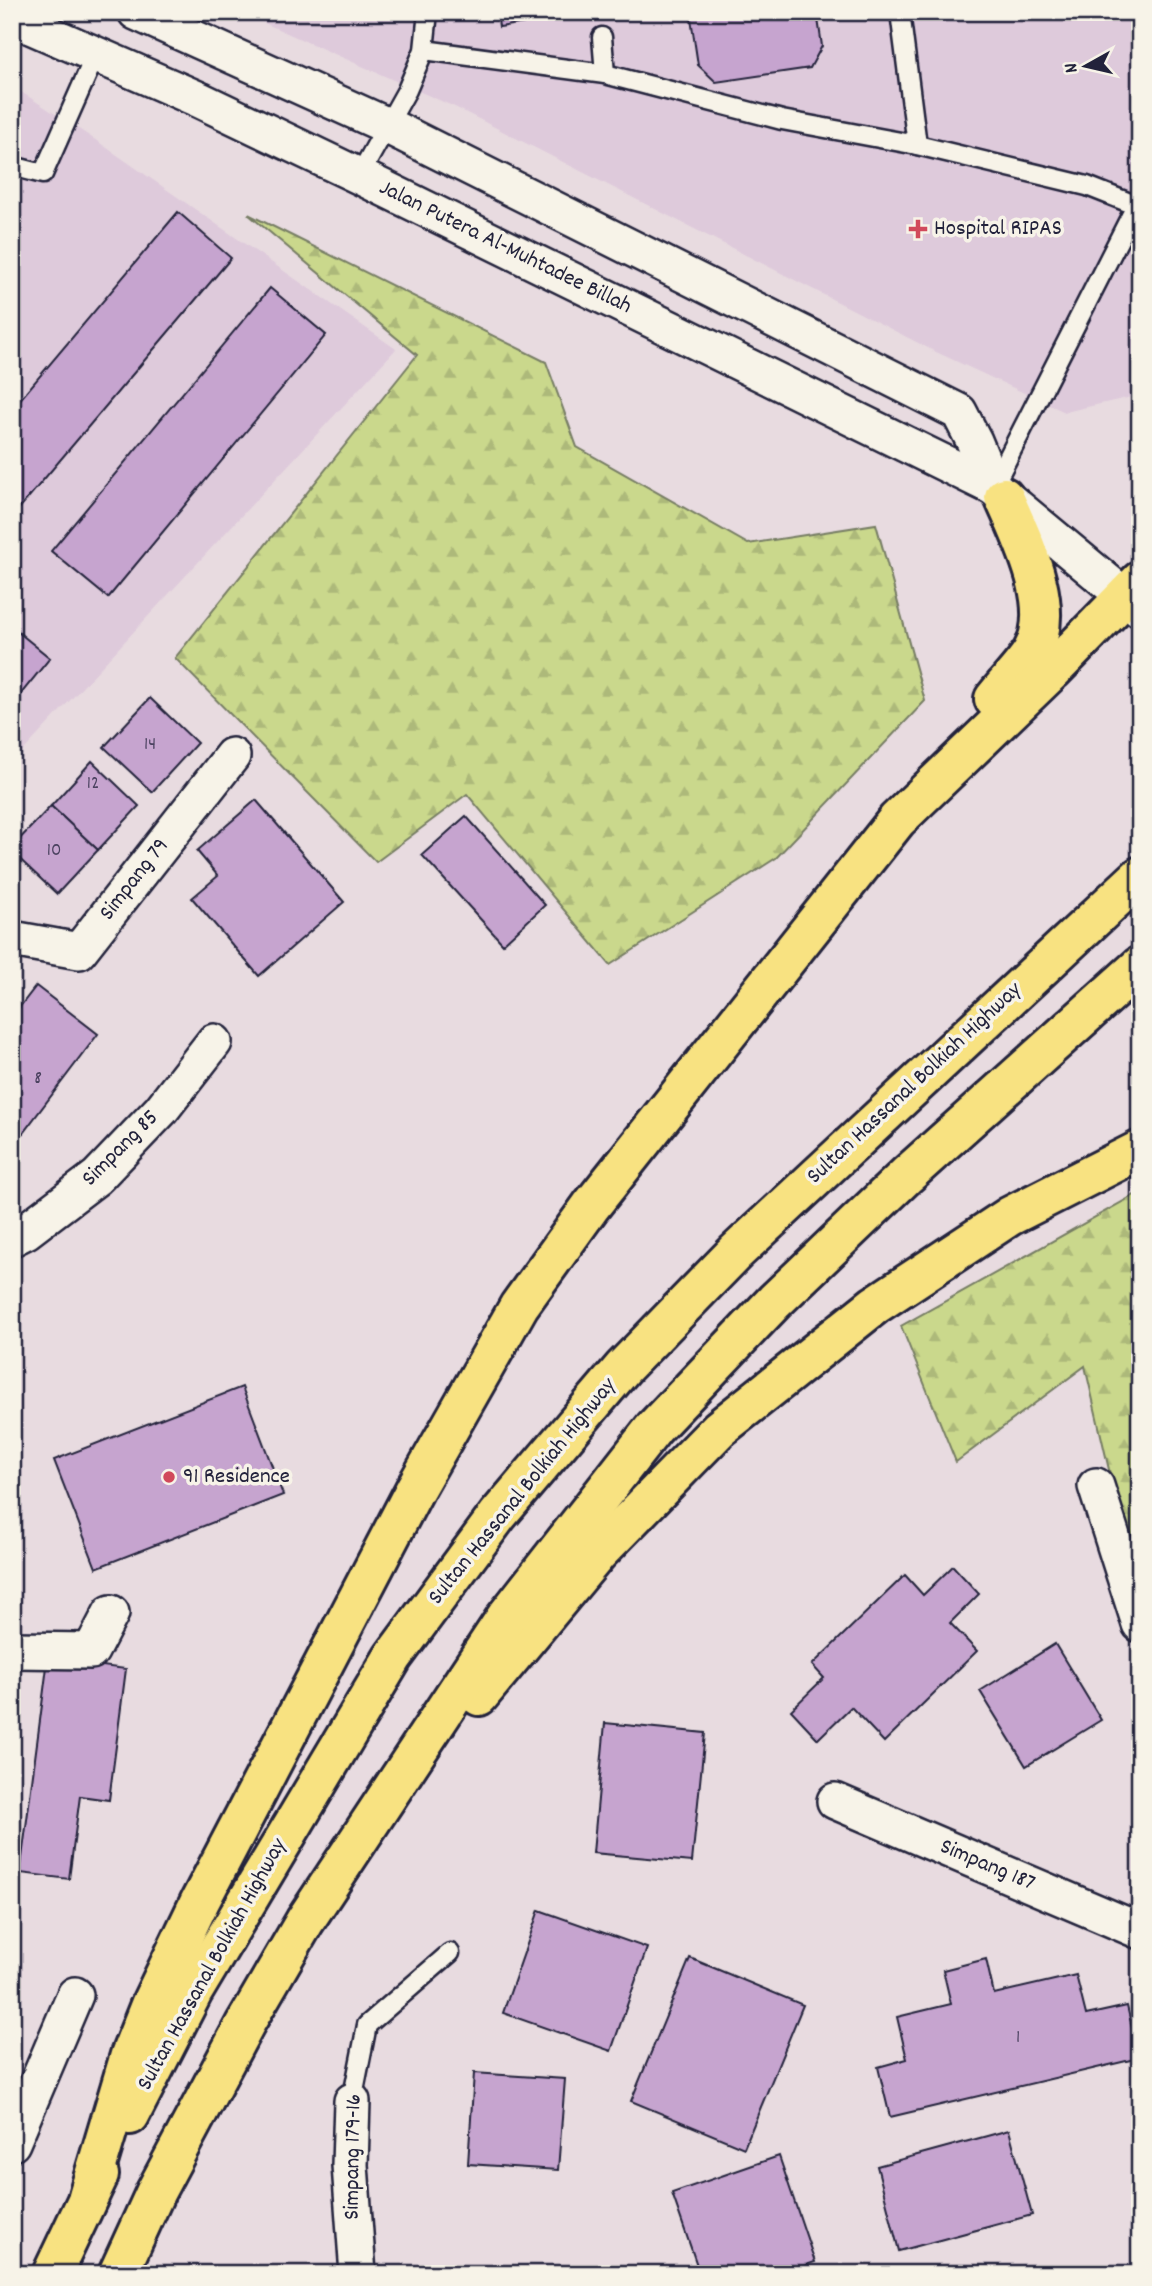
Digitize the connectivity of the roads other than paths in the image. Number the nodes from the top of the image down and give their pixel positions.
1 (136, 12) edge
2 (428, 12) edge
3 (900, 12) edge
4 (12, 18) edge
5 (602, 37) dead end
6 (424, 50) junction
7 (96, 54) junction
8 (606, 74) junction
9 (388, 126) junction
10 (917, 145) junction
11 (12, 166) edge
12 (359, 176) junction
13 (1139, 204) edge
14 (999, 492) junction
15 (1135, 596) edge
16 (232, 757) dead end
17 (897, 820) junction
18 (1140, 876) edge
19 (12, 939) edge
20 (1140, 966) edge
21 (215, 1042) dead end
22 (1140, 1150) edge
23 (12, 1238) edge
24 (1096, 1486) dead end
25 (111, 1613) dead end
26 (1140, 1624) edge
27 (12, 1650) edge
28 (835, 1801) dead end
29 (347, 1855) junction
30 (1140, 1931) edge
31 (450, 1953) dead end
32 (75, 1995) dead end
33 (352, 2101) joint
34 (12, 2143) edge
35 (88, 2196) junction
36 (52, 2274) edge
37 (118, 2274) edge
38 (358, 2274) edge

1 - 9 street, Jalan Putera Al-Muhtadee Billah
2 - 6 lane
3 - 10 lane
4 - 7 street, Jalan Putera Al-Muhtadee Billah
5 - 8 lane
6 - 8 lane
6 - 9 lane
7 - 11 lane
7 - 12 street, Jalan Putera Al-Muhtadee Billah
8 - 10 lane
9 - 12 lane
9 - 14 street, Jalan Putera Al-Muhtadee Billah
10 - 13 lane
12 - 14 street, Jalan Putera Al-Muhtadee Billah
13 - 14 lane
14 - 15 street, Jalan Putera Al-Muhtadee Billah
14 - 17 highway
15 - 17 highway
16 - 19 street, Simpang 79
17 - 35 highway
18 - 35 highway, Sultan Hassanal Bolkiah Highway
20 - 29 highway
21 - 23 street, Simpang 85
22 - 29 highway
24 - 26 street
25 - 27 street
28 - 30 street, Simpang 187
29 - 37 highway
31 - 33 lane, Simpang 179-16
32 - 34 street
33 - 38 street, Simpang 179-16
35 - 36 highway, Sultan Hassanal Bolkiah Highway

